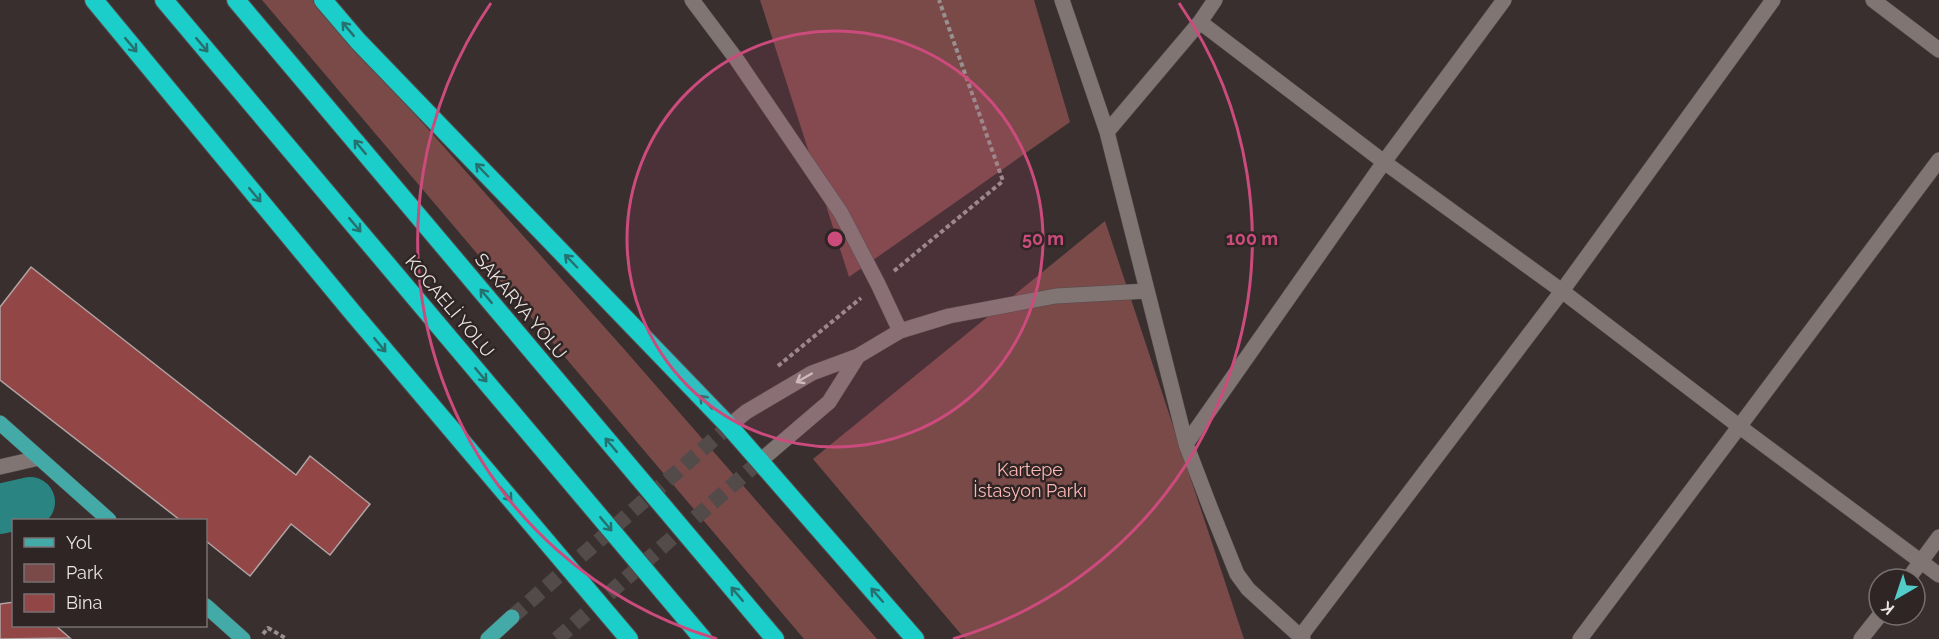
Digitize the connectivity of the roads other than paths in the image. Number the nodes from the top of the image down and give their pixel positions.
1 (94, 0) edge
2 (164, 0) edge
3 (236, 0) edge
4 (323, 0) edge
5 (692, 0) edge
6 (1062, 0) edge
7 (1215, 0) edge
8 (1504, 0) edge
9 (1773, 0) edge
10 (1873, 0) edge
11 (1200, 21) junction
12 (1939, 50) edge
13 (1107, 132) junction
14 (1939, 160) edge
15 (1384, 162) junction
16 (1147, 291) junction
17 (1562, 291) junction
18 (900, 331) junction
19 (858, 356) junction
20 (0, 423) edge
21 (729, 426) junction
22 (1740, 427) junction
23 (1186, 444) junction
24 (39, 458) junction
25 (760, 461) junction
26 (0, 467) edge
27 (108, 519) edge
28 (1939, 537) edge
29 (1921, 562) junction
30 (1917, 567) edge
31 (1939, 575) edge
32 (207, 607) edge
33 (512, 618) tunnel mouth
34 (1302, 638) edge
35 (243, 639) edge
36 (488, 639) edge
37 (629, 639) edge
38 (703, 639) edge
39 (775, 639) edge
40 (915, 639) edge
41 (1580, 639) edge

1 -> 37 highway
2 -> 38 highway, KOCAELİ YOLU
39 -> 3 highway, SAKARYA YOLU
21 -> 4 highway
5 - 18 street
6 - 13 street
7 - 11 street
8 - 15 street
9 - 17 street
10 - 12 street
11 - 13 street
11 - 15 street
13 - 16 street
14 - 22 street
15 - 17 street
15 - 23 street
16 - 18 street
16 - 23 street
17 - 22 street
17 - 34 street
18 - 19 street
19 -> 21 street
19 - 25 street
20 - 24 main road
21 - 25 highway
22 - 29 street
22 - 41 street
23 - 34 street
24 - 26 street
24 - 27 main road
40 -> 25 highway
28 - 29 street
29 - 30 street
29 - 31 street
32 - 35 main road
33 - 36 main road

